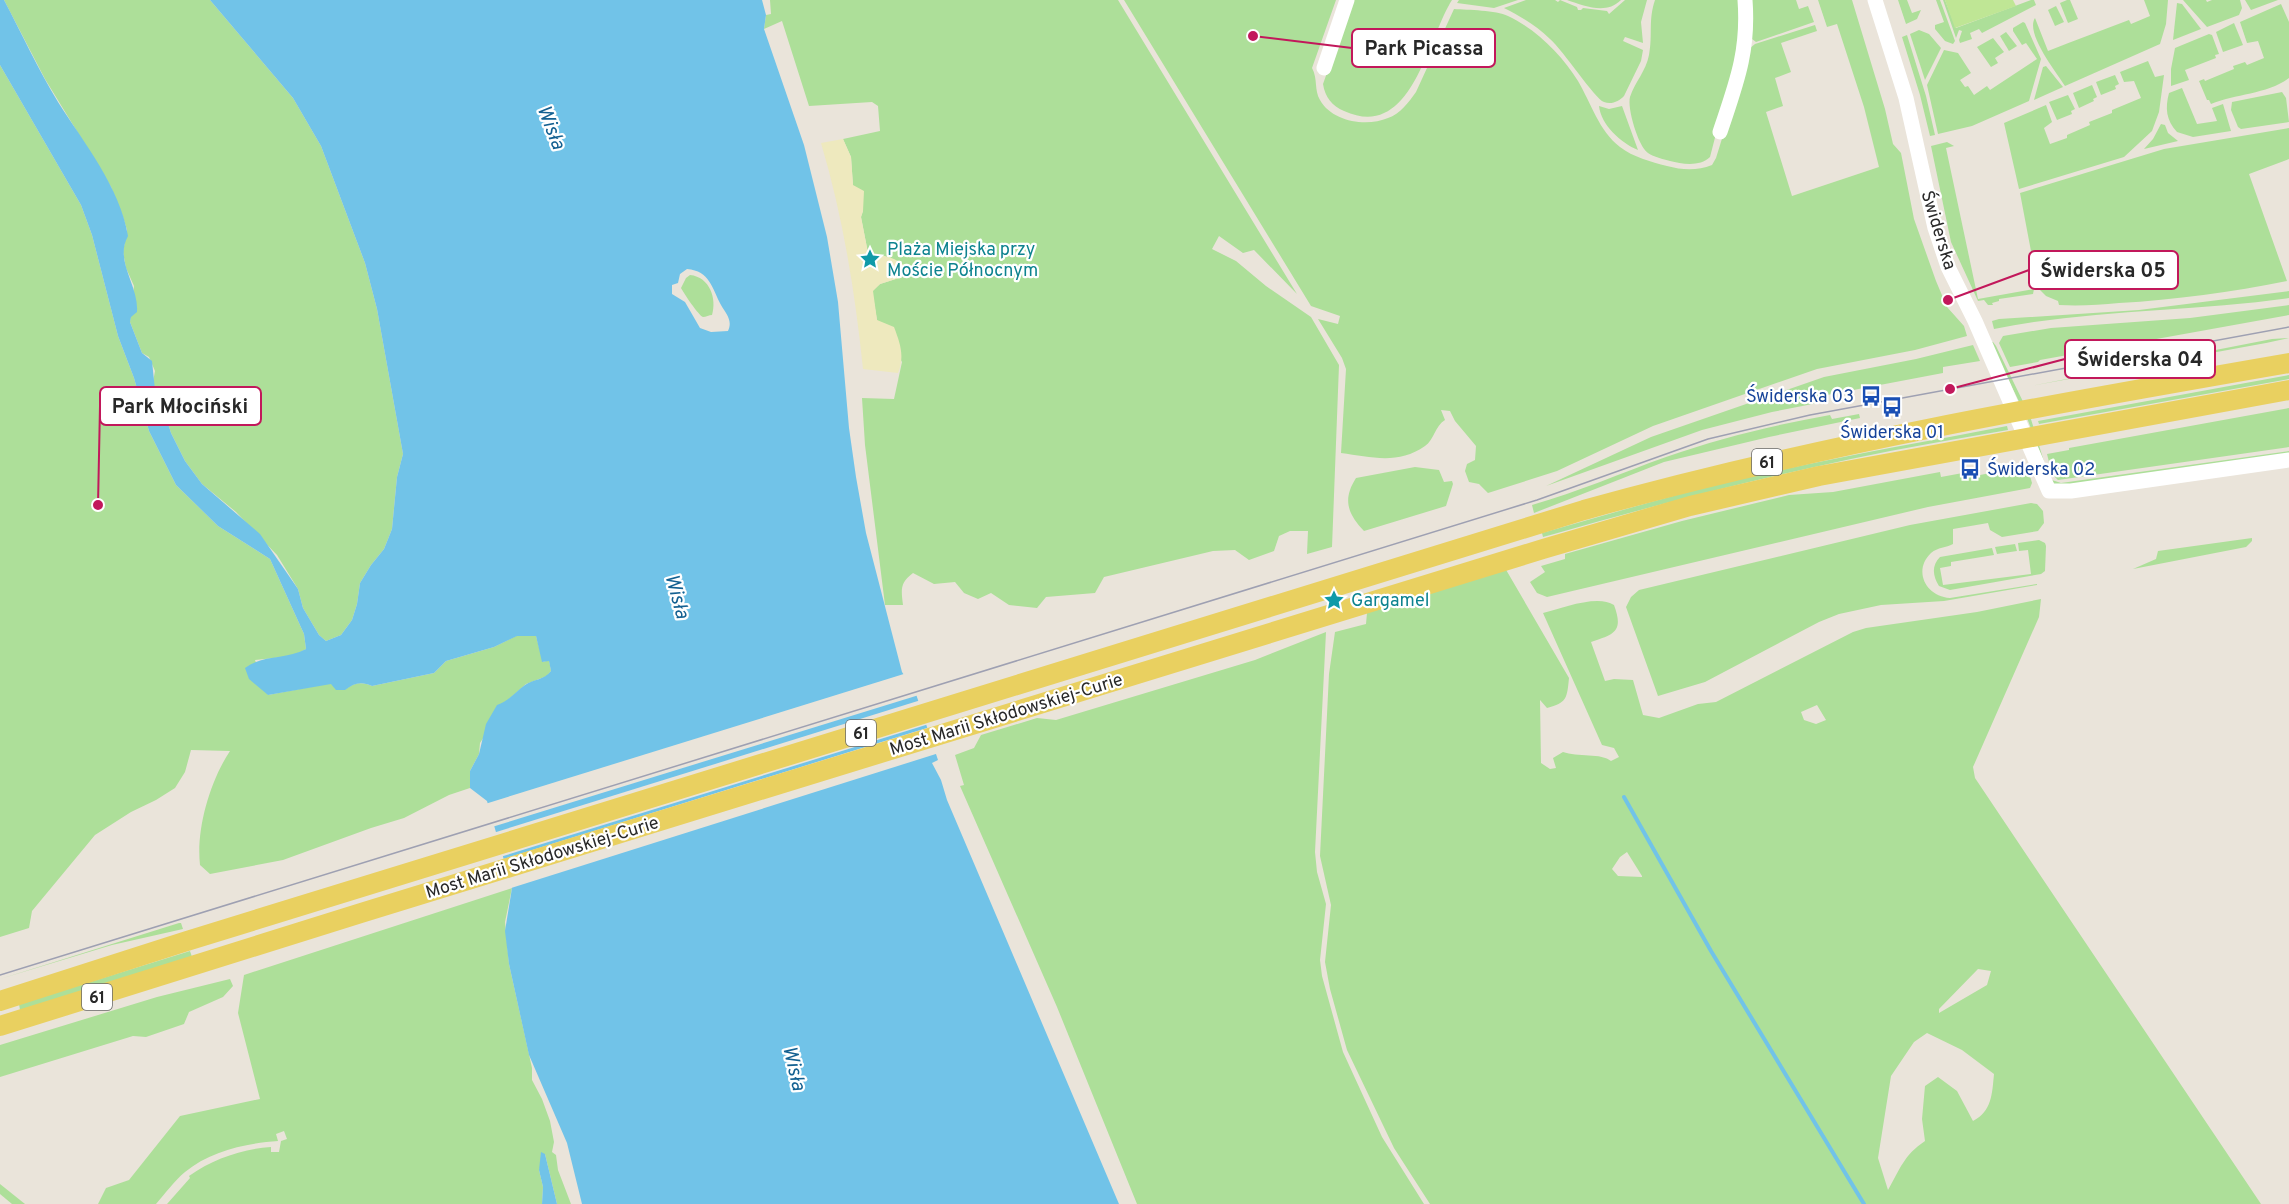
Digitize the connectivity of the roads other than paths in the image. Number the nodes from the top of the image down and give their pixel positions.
1 (1347, 0) edge
2 (1745, 0) edge
3 (1875, 0) edge
4 (1324, 68) dead end
5 (1720, 132) dead end
6 (2289, 363) edge
7 (2289, 390) edge
8 (2289, 460) edge
9 (0, 1001) edge
10 (0, 1026) edge

1 - 4 street
2 - 5 street
3 - 8 street, Świderska
6 - 9 main road, Most Marii Skłodowskiej-Curie / 61
7 - 10 main road, Most Marii Skłodowskiej-Curie / 61

